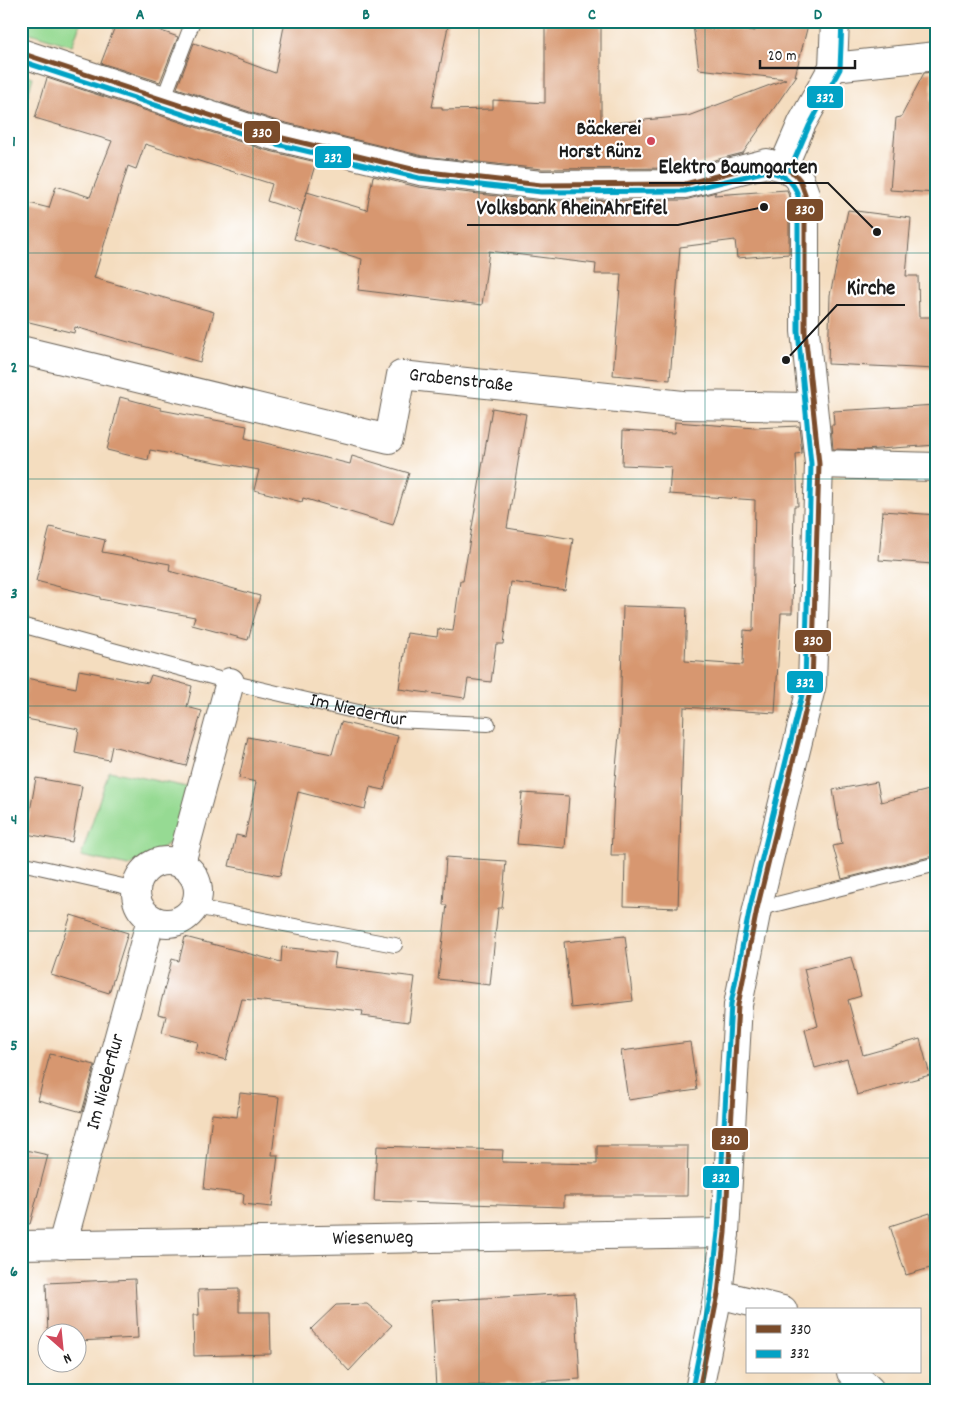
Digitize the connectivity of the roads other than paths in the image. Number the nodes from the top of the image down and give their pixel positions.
1 (193, 21) edge
2 (835, 21) edge
3 (21, 53) edge
4 (937, 56) edge
5 (833, 67) junction
6 (163, 100) junction
7 (783, 167) junction
8 (21, 350) edge
9 (812, 408) junction
10 (819, 464) junction
11 (937, 467) edge
12 (21, 625) edge
13 (230, 682) junction
14 (488, 724) dead end
15 (21, 863) edge
16 (181, 863) junction
17 (937, 864) edge
18 (136, 889) junction
19 (195, 907) junction
20 (757, 909) junction
21 (151, 919) junction
22 (395, 945) dead end
23 (725, 1233) junction
24 (21, 1245) edge
25 (62, 1245) junction
26 (718, 1294) junction
27 (776, 1308) edge
28 (853, 1374) edge
29 (699, 1390) edge
30 (870, 1390) edge

1 - 6 lane
2 - 5 street
3 - 6 street
4 - 5 street
5 - 7 street
6 - 7 street
7 - 9 street
8 - 9 street, Grabenstraße
9 - 10 street
10 - 11 street
10 - 20 street
12 - 13 lane, Im Niederflur
13 - 14 lane, Im Niederflur
13 - 16 street
15 - 18 lane
16 - 18 street
16 - 19 street
17 - 20 lane
18 - 21 street
19 - 21 street
19 - 22 lane
20 - 23 street
21 - 25 street, Im Niederflur
23 - 25 street, Wiesenweg
23 - 26 street
24 - 25 street, Wiesenweg
26 - 27 street
26 - 29 street
28 - 30 street

